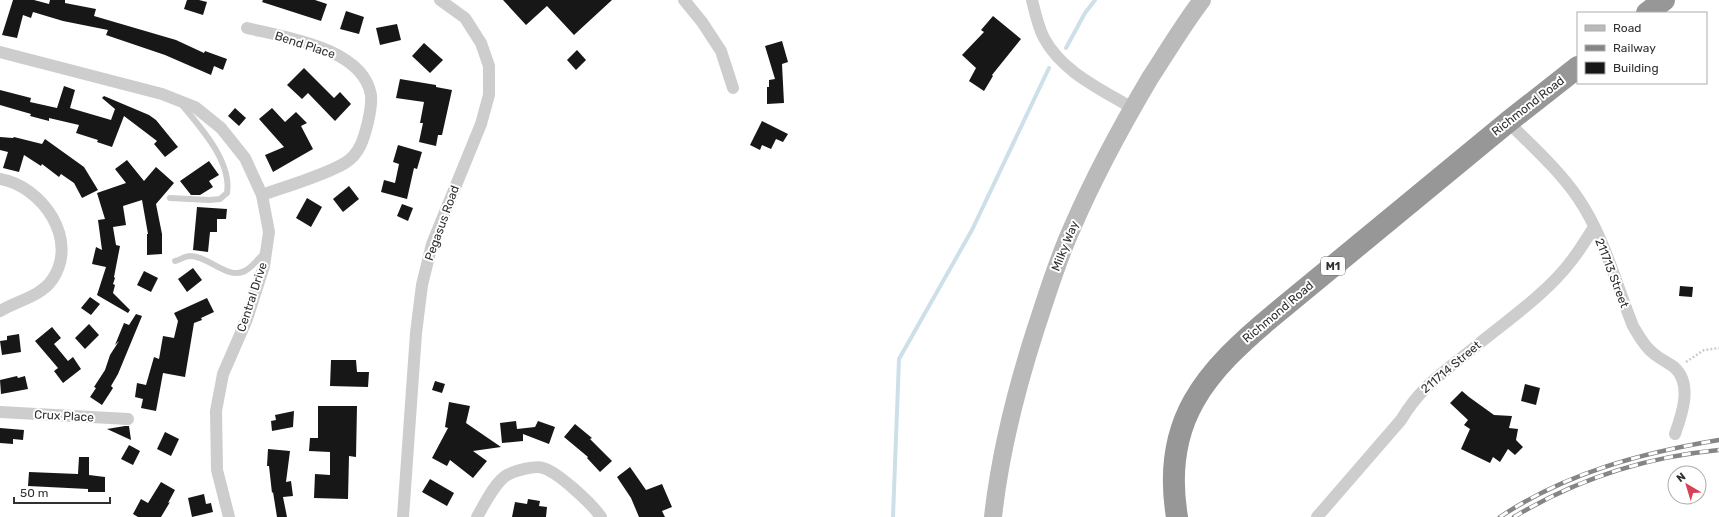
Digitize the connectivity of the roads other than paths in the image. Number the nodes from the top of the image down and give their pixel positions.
1 (440, 0) edge
2 (684, 0) edge
3 (1032, 0) edge
4 (1202, 0) edge
5 (1664, 0) edge
6 (1648, 12) edge
7 (247, 28) dead end
8 (0, 52) edge
9 (1577, 68) edge
10 (733, 88) dead end
11 (179, 101) junction
12 (1132, 108) junction
13 (1508, 122) junction
14 (0, 179) edge
15 (262, 195) junction
16 (170, 198) dead end
17 (1594, 227) junction
18 (266, 251) junction
19 (175, 261) dead end
20 (0, 311) edge
21 (0, 412) edge
22 (128, 419) dead end
23 (1675, 434) dead end
24 (229, 517) edge
25 (403, 517) edge
26 (477, 517) edge
27 (601, 517) edge
28 (993, 517) edge
29 (1177, 517) edge
30 (1318, 517) edge

1 - 25 street, Pegasus Road
2 - 10 street
3 - 12 street
4 - 12 street, Milky Way
5 - 6 highway
7 - 15 street, Bend Place
8 - 11 street, Central Drive
9 - 13 highway, Richmond Road / M1
11 - 15 street, Central Drive
11 - 16 lane
12 - 28 street, Milky Way
13 - 17 street, 211713 Street
13 - 29 highway, Richmond Road / M1
14 - 20 street
15 - 18 street, Central Drive
17 - 23 street, 211713 Street
17 - 30 street, 211714 Street
18 - 19 lane
18 - 24 street, Central Drive
21 - 22 street, Crux Place
26 - 27 street

